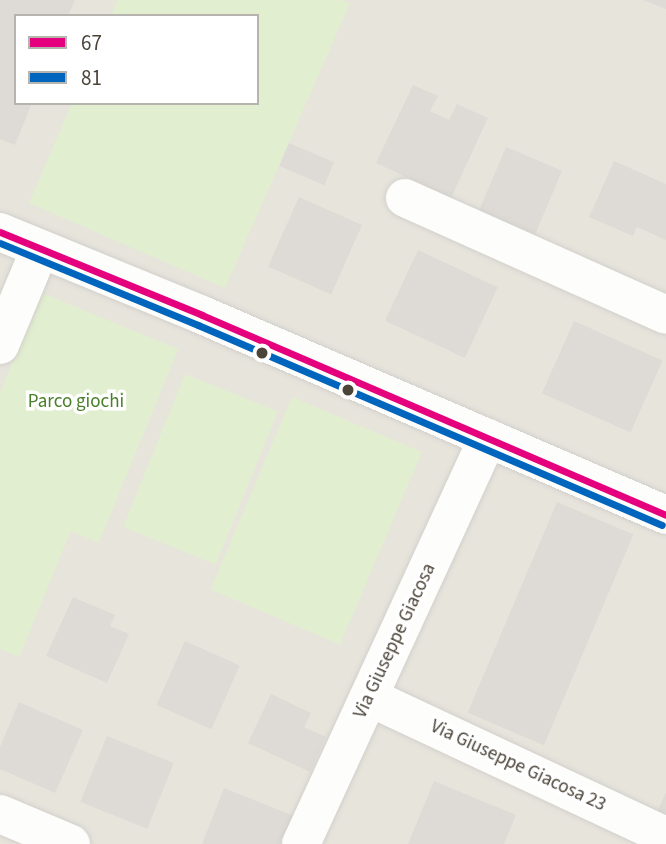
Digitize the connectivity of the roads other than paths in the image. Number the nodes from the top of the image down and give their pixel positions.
1 (405, 198) dead end
2 (0, 232) edge
3 (40, 249) junction
4 (666, 315) edge
5 (0, 345) edge
6 (488, 438) junction
7 (666, 515) edge
8 (369, 696) junction
9 (0, 814) edge
10 (666, 836) edge
11 (71, 844) edge
12 (302, 844) edge

1 - 4 street
2 - 3 street
3 - 5 street
3 - 6 street
6 - 7 street
6 - 8 street, Via Giuseppe Giacosa
8 - 10 street, Via Giuseppe Giacosa 23
8 - 12 street, Via Giuseppe Giacosa
9 - 11 street

